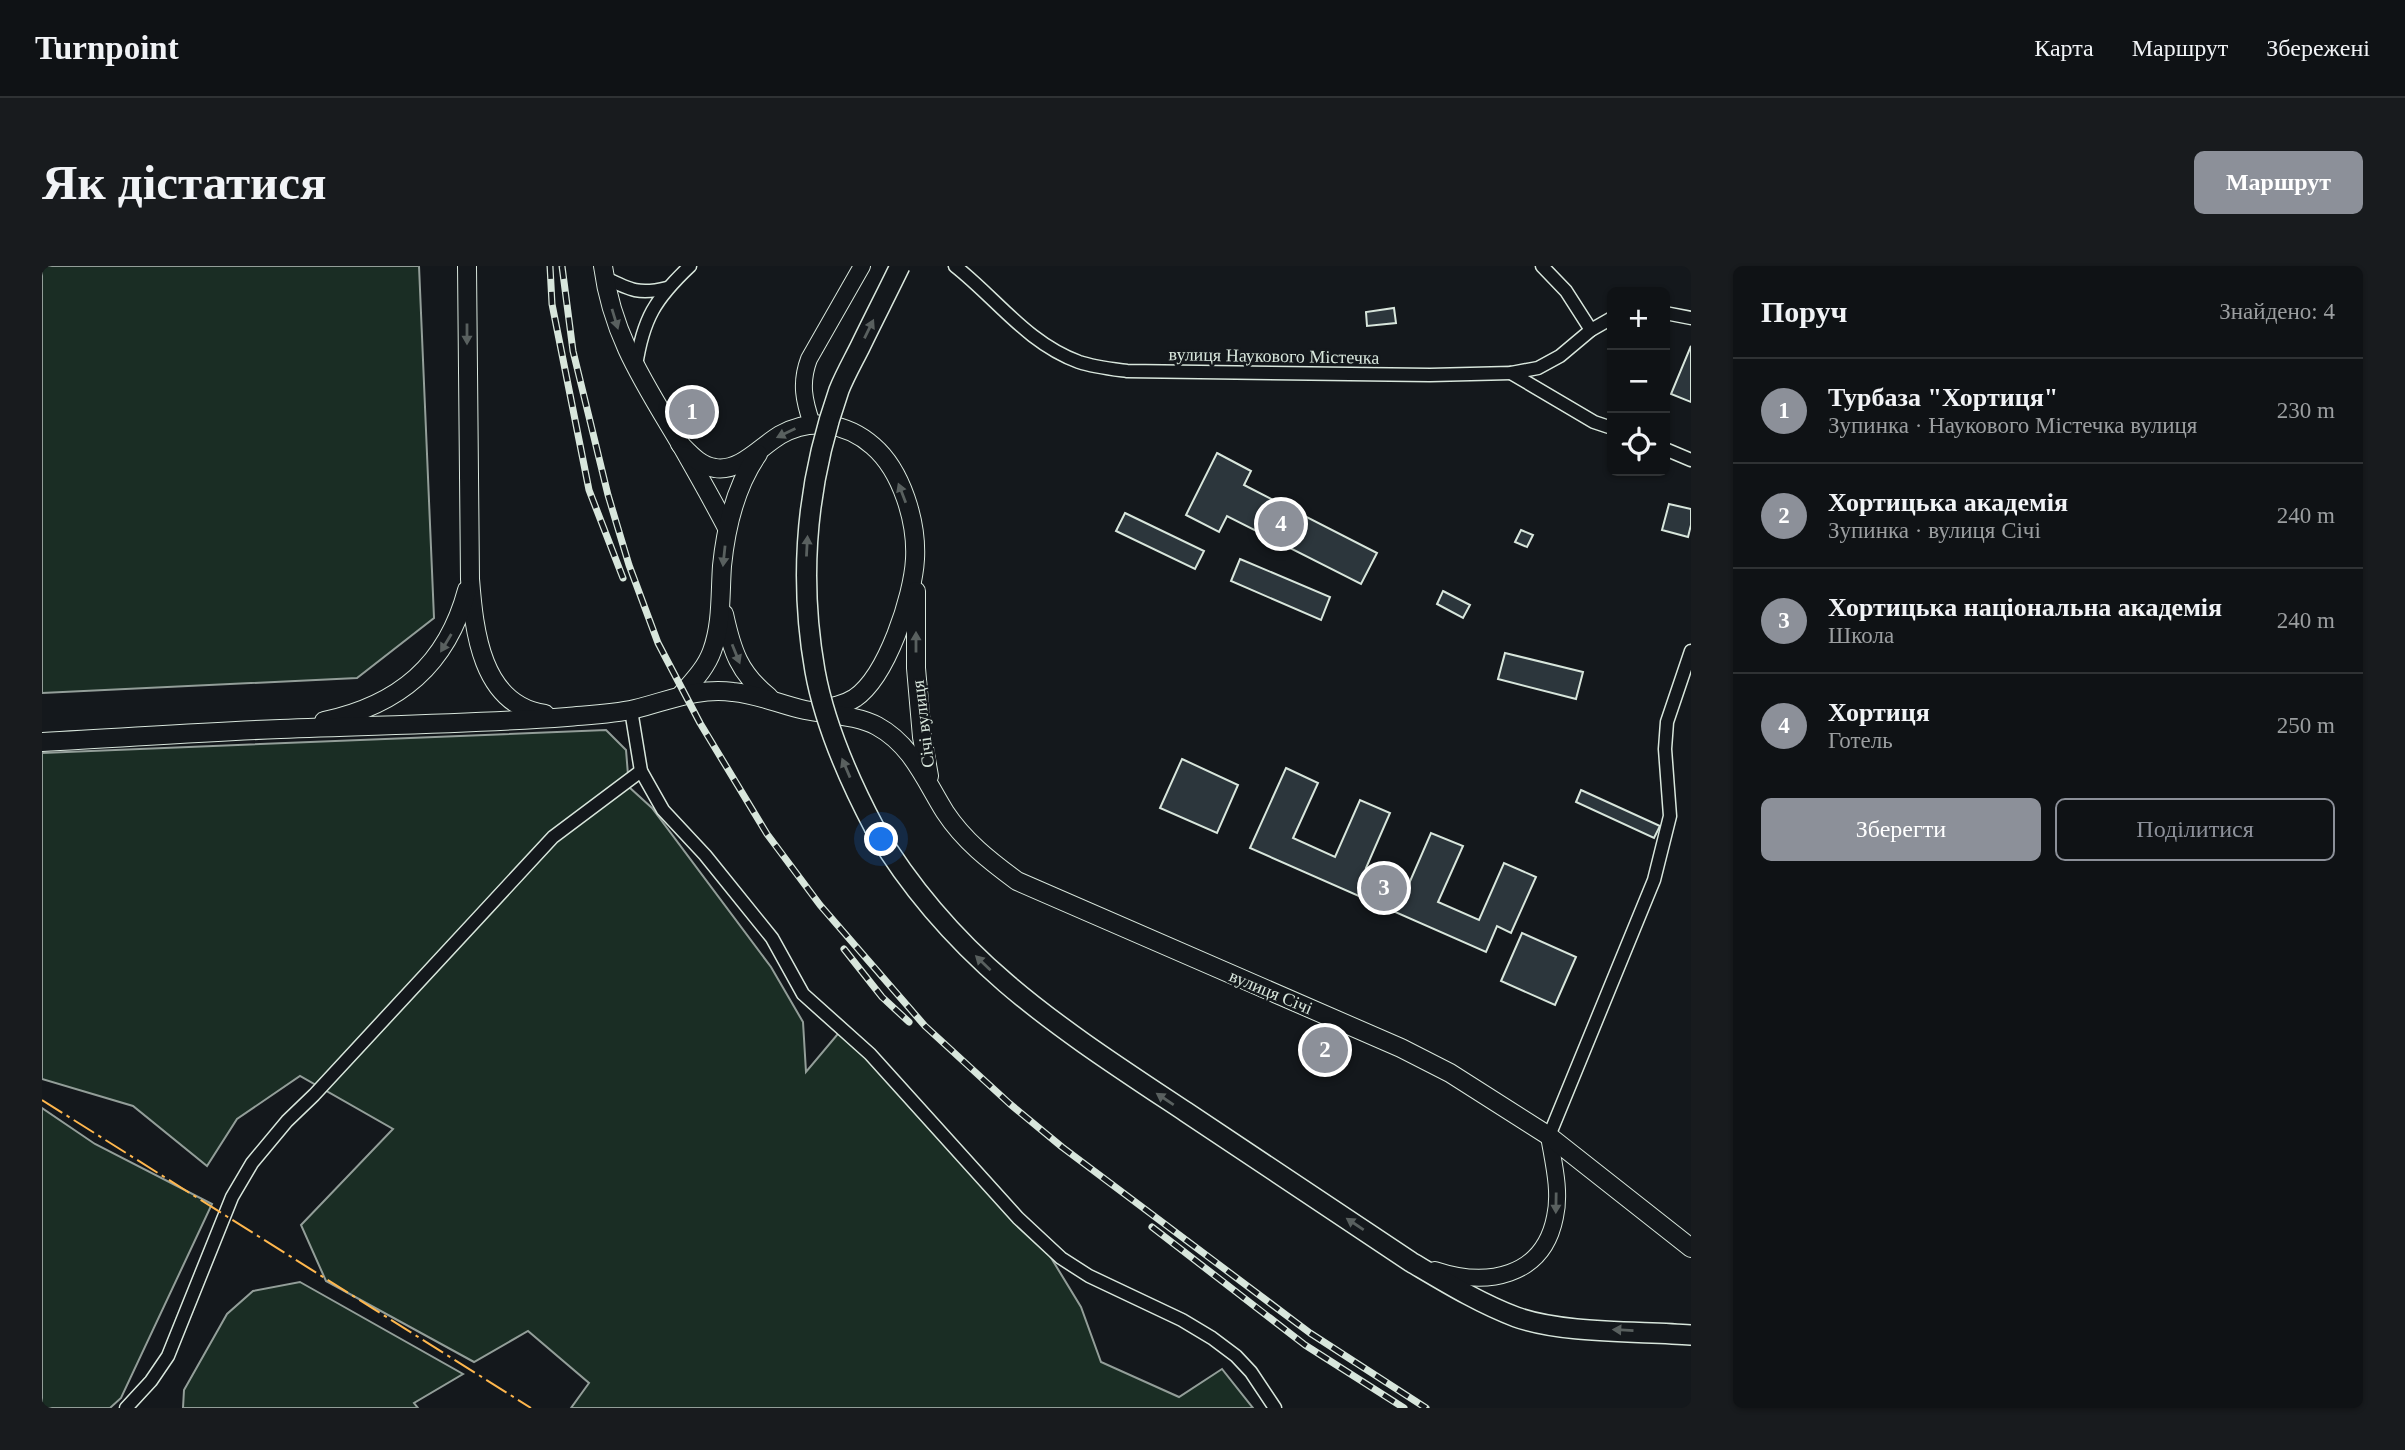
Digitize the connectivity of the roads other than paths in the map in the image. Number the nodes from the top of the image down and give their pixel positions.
1 (467, 266) edge
2 (690, 266) edge
3 (862, 266) edge
4 (900, 266) edge
5 (955, 266) edge
6 (1542, 266) edge
7 (603, 272) edge
8 (667, 288) junction
9 (1670, 314) edge
10 (1691, 318) edge
11 (1607, 321) edge
12 (1591, 330) junction
13 (635, 370) junction
14 (1511, 373) junction
15 (812, 424) junction
16 (1607, 426) edge
17 (680, 444) junction
18 (763, 448) junction
19 (1670, 451) edge
20 (1691, 460) edge
21 (727, 528) junction
22 (915, 559) junction
23 (470, 579) junction
24 (721, 597) junction
25 (1691, 651) edge
26 (681, 695) junction
27 (772, 699) junction
28 (631, 710) junction
29 (809, 711) junction
30 (566, 717) junction
31 (282, 729) junction
32 (42, 742) edge
33 (641, 771) junction
34 (930, 783) junction
35 (1549, 1136) junction
36 (1691, 1248) edge
37 (1411, 1262) junction
38 (1691, 1335) edge
39 (126, 1408) edge
40 (1275, 1408) edge

1 -> 23 main road
2 - 8 street
3 - 15 street
37 -> 4 main road, bridge
5 - 14 street, вулиця Наукового Містечка
6 - 12 street
7 - 8 street
7 -> 13 main road
8 - 13 street
9 - 10 street
11 - 12 street, вулиця Наукового Містечка
12 - 14 street, вулиця Наукового Містечка
13 - 17 main road
14 - 16 street
15 -> 18 main road
22 -> 15 main road
17 - 18 main road
17 - 21 main road
18 - 21 main road
19 - 20 street
21 -> 24 main road
22 - 29 main road
34 -> 22 main road, Січі вулиця
23 - 30 main road
23 -> 31 main road
24 - 26 main road
24 -> 27 main road
25 - 35 street
26 - 27 main road
26 - 28 main road
27 - 29 main road
28 - 30 main road
28 - 33 street
29 - 34 main road, Січі вулиця
30 - 31 main road
31 - 32 main road
33 - 39 street
33 - 40 street
34 - 35 main road, вулиця Січі
35 - 36 main road, вулиця Січі
35 -> 37 street
38 -> 37 main road

